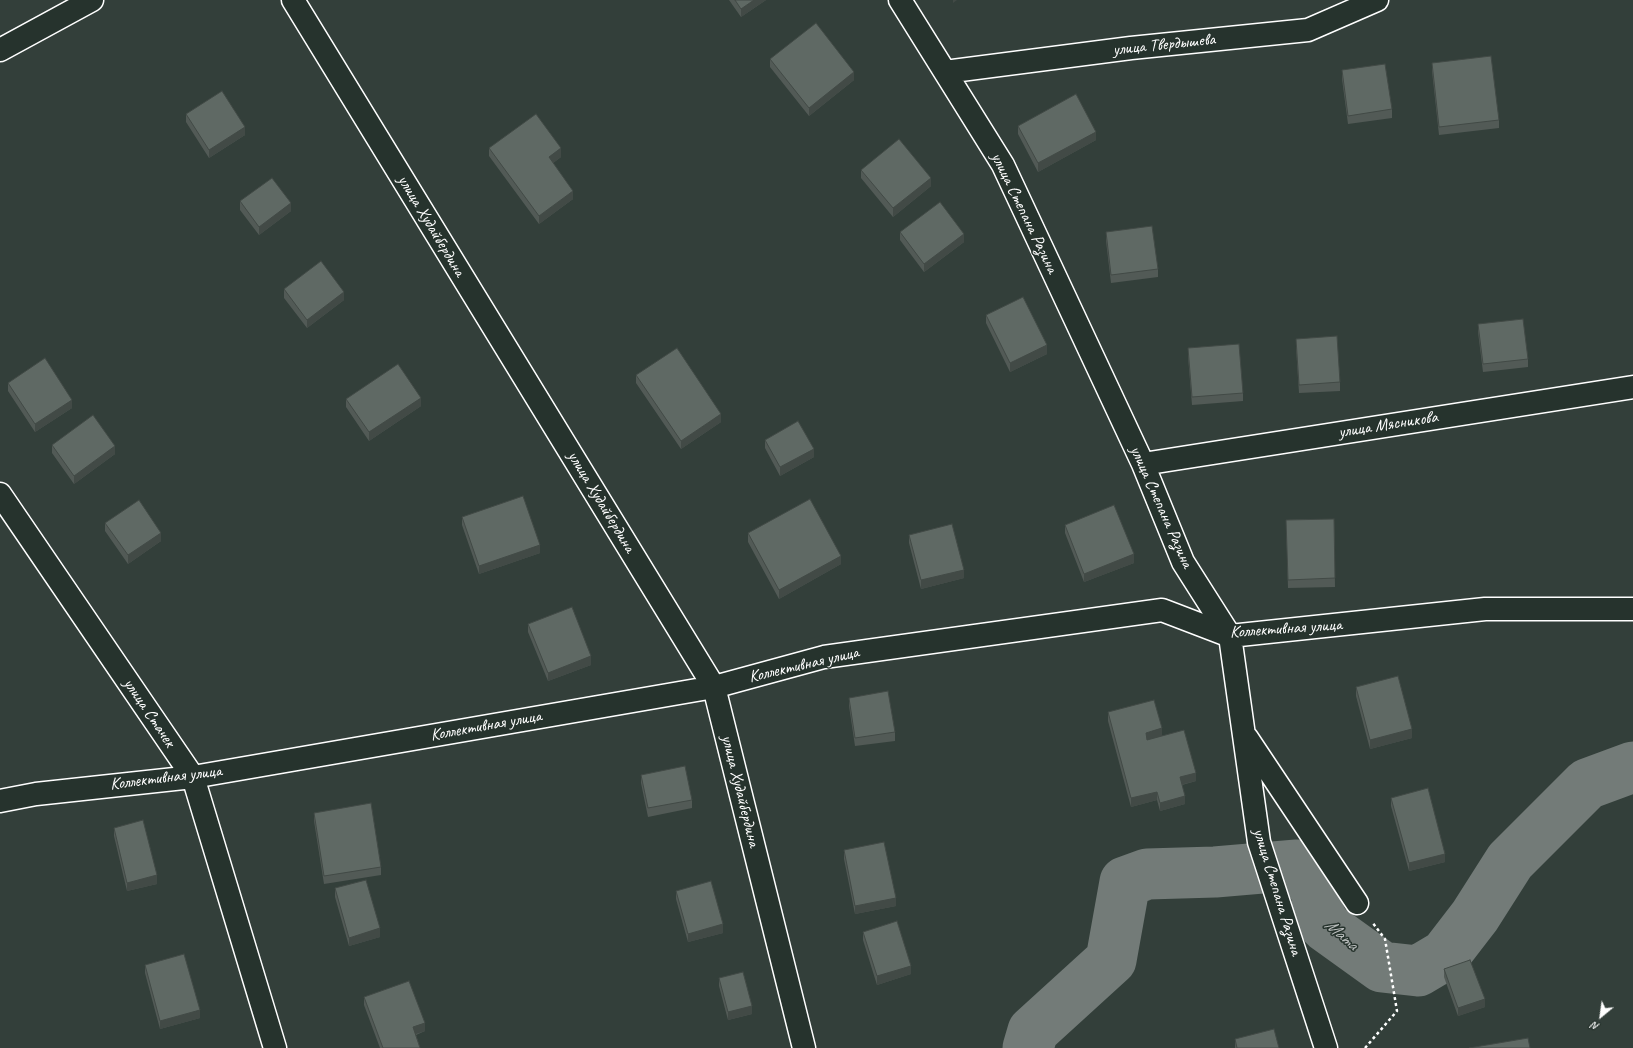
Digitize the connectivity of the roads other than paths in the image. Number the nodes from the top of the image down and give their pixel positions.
1 (92, 0) edge
2 (293, 0) edge
3 (900, 0) edge
4 (1377, 0) edge
5 (0, 50) edge
6 (945, 72) junction
7 (1633, 387) edge
8 (1143, 464) junction
9 (0, 494) edge
10 (1633, 609) edge
11 (1230, 636) junction
12 (714, 687) junction
13 (1244, 734) junction
14 (193, 777) junction
15 (0, 801) edge
16 (1357, 903) dead end
17 (276, 1048) edge
18 (804, 1048) edge
19 (1326, 1048) edge

1 - 5 street
2 - 12 street, улица Худайбердина
3 - 6 street, улица Степана Разина
4 - 6 street, улица Твердышева
6 - 8 street, улица Степана Разина
7 - 8 street, улица Мясникова
8 - 11 street, улица Степана Разина
9 - 14 street, улица Стачек
10 - 11 street, Коллективная улица
11 - 12 street, Коллективная улица
11 - 13 street, улица Степана Разина
12 - 14 street, Коллективная улица
12 - 18 street, улица Худайбердина
13 - 16 street
13 - 19 street, улица Степана Разина
14 - 15 street, Коллективная улица
14 - 17 street, улица Стачек

